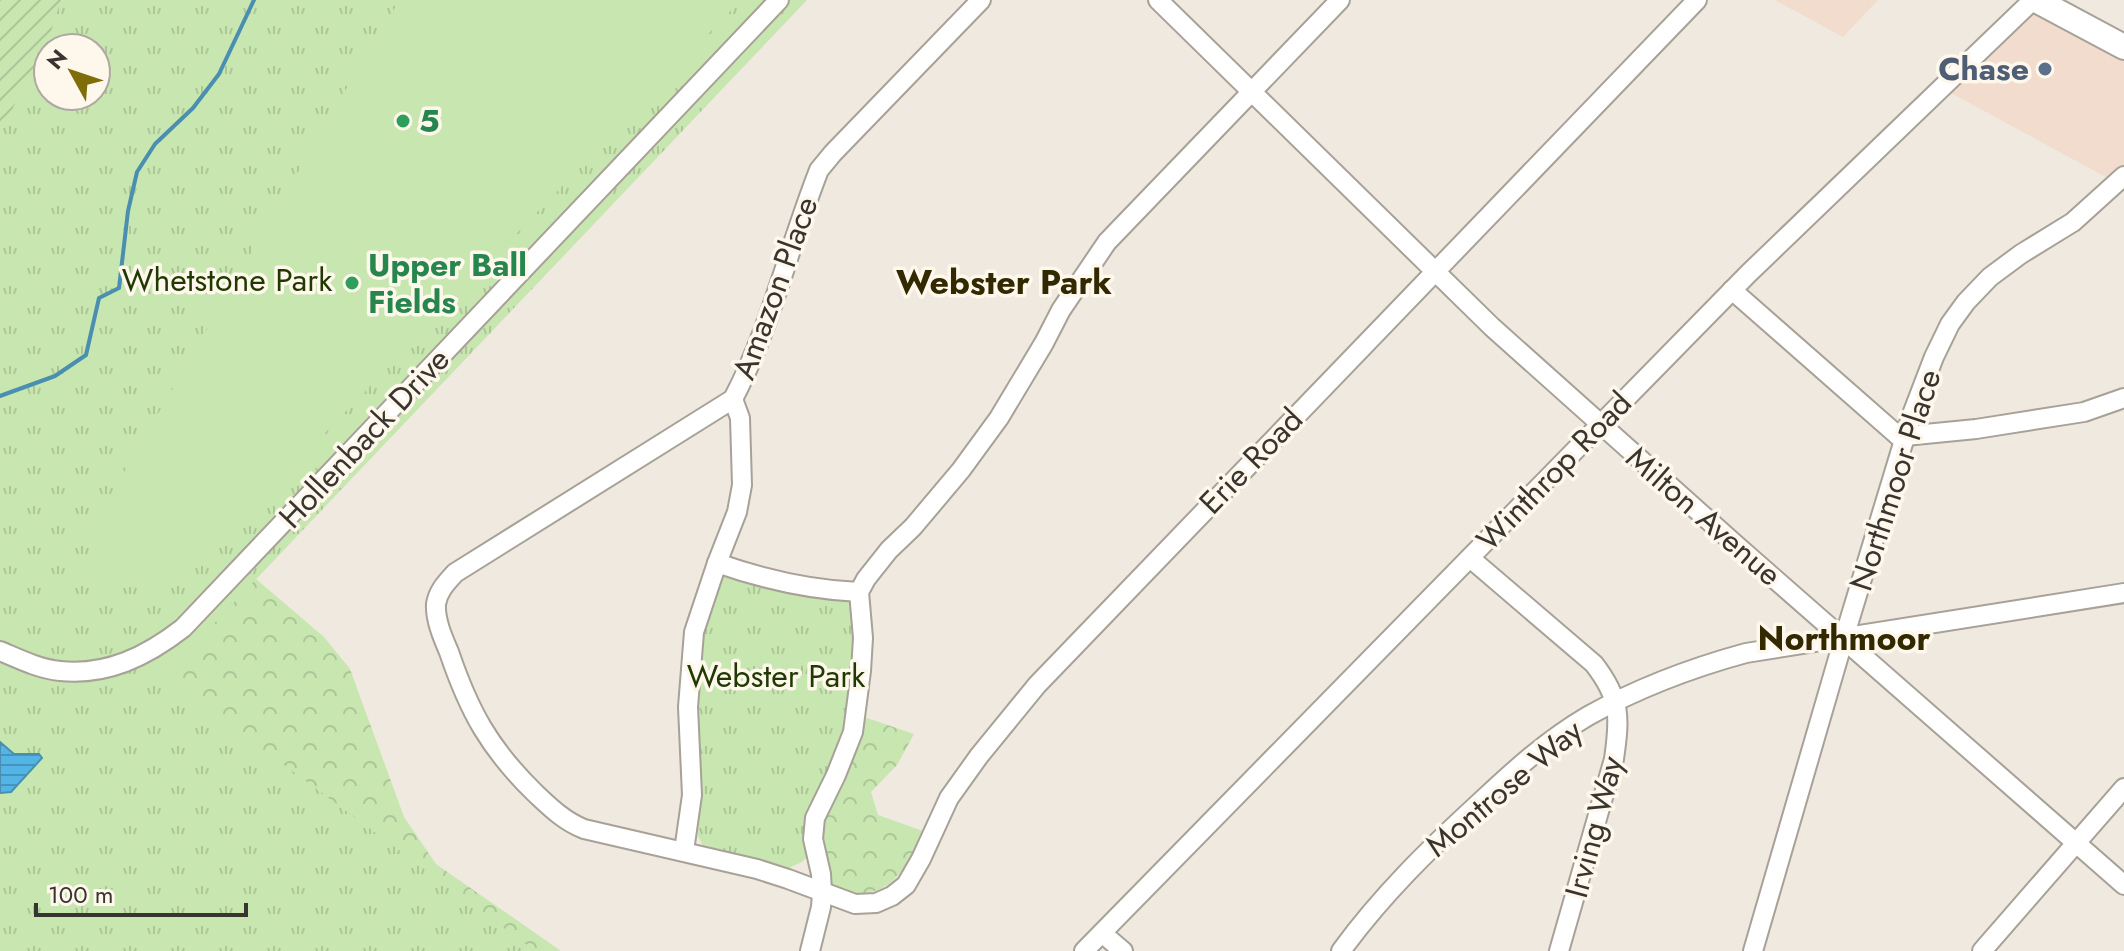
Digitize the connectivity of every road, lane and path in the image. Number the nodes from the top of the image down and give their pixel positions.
1 (779, 0) edge
2 (981, 0) edge
3 (1158, 0) edge
4 (1340, 0) edge
5 (1697, 0) edge
6 (2034, 0) edge
7 (2124, 47) edge
8 (1251, 91) junction
9 (2124, 176) edge
10 (1435, 270) junction
11 (1732, 290) junction
12 (2124, 398) edge
13 (733, 399) junction
14 (1600, 424) junction
15 (1904, 439) junction
16 (1470, 558) junction
17 (717, 563) junction
18 (859, 592) junction
19 (2124, 593) edge
20 (439, 625) joint
21 (1844, 638) junction
22 (0, 651) edge
23 (1616, 701) junction
24 (2124, 788) edge
25 (2076, 843) junction
26 (684, 851) junction
27 (817, 858) junction
28 (788, 879) junction
29 (2124, 885) edge
30 (822, 892) junction
31 (1102, 933) junction
32 (810, 951) edge
33 (1084, 951) edge
34 (1123, 951) edge
35 (1341, 951) edge
36 (1559, 951) edge
37 (1753, 951) edge
38 (1982, 951) edge

1 - 22 street, Hollenback Drive
2 - 13 street, Amazon Place
3 - 8 street, Milton Avenue
4 - 8 street
5 - 10 street, Erie Road
6 - 7 main road
6 - 11 street, Winthrop Road
8 - 10 street, Milton Avenue
8 - 18 street
9 - 15 street, Northmoor Place
10 - 14 street, Milton Avenue
10 - 30 street, Erie Road
11 - 14 street, Winthrop Road
11 - 15 street
12 - 15 street
13 - 17 street
13 - 20 street, Amazon Place
14 - 16 street, Winthrop Road
14 - 21 street, Milton Avenue
15 - 21 street, Northmoor Place
16 - 23 street
16 - 31 street, Winthrop Road
17 - 18 street
17 - 26 street
18 - 27 street
19 - 21 street, Montrose Way
20 - 26 street, Erie Road
21 - 23 street, Montrose Way
21 - 25 street, Milton Avenue
21 - 37 street, Northmoor Place
23 - 35 street, Montrose Way
23 - 36 street, Irving Way
24 - 25 street
25 - 29 street, Milton Avenue
25 - 38 street
26 - 28 street, Erie Road
27 - 28 street
27 - 30 street
28 - 30 street, Erie Road
30 - 32 street
31 - 33 street, Winthrop Road
31 - 34 street

